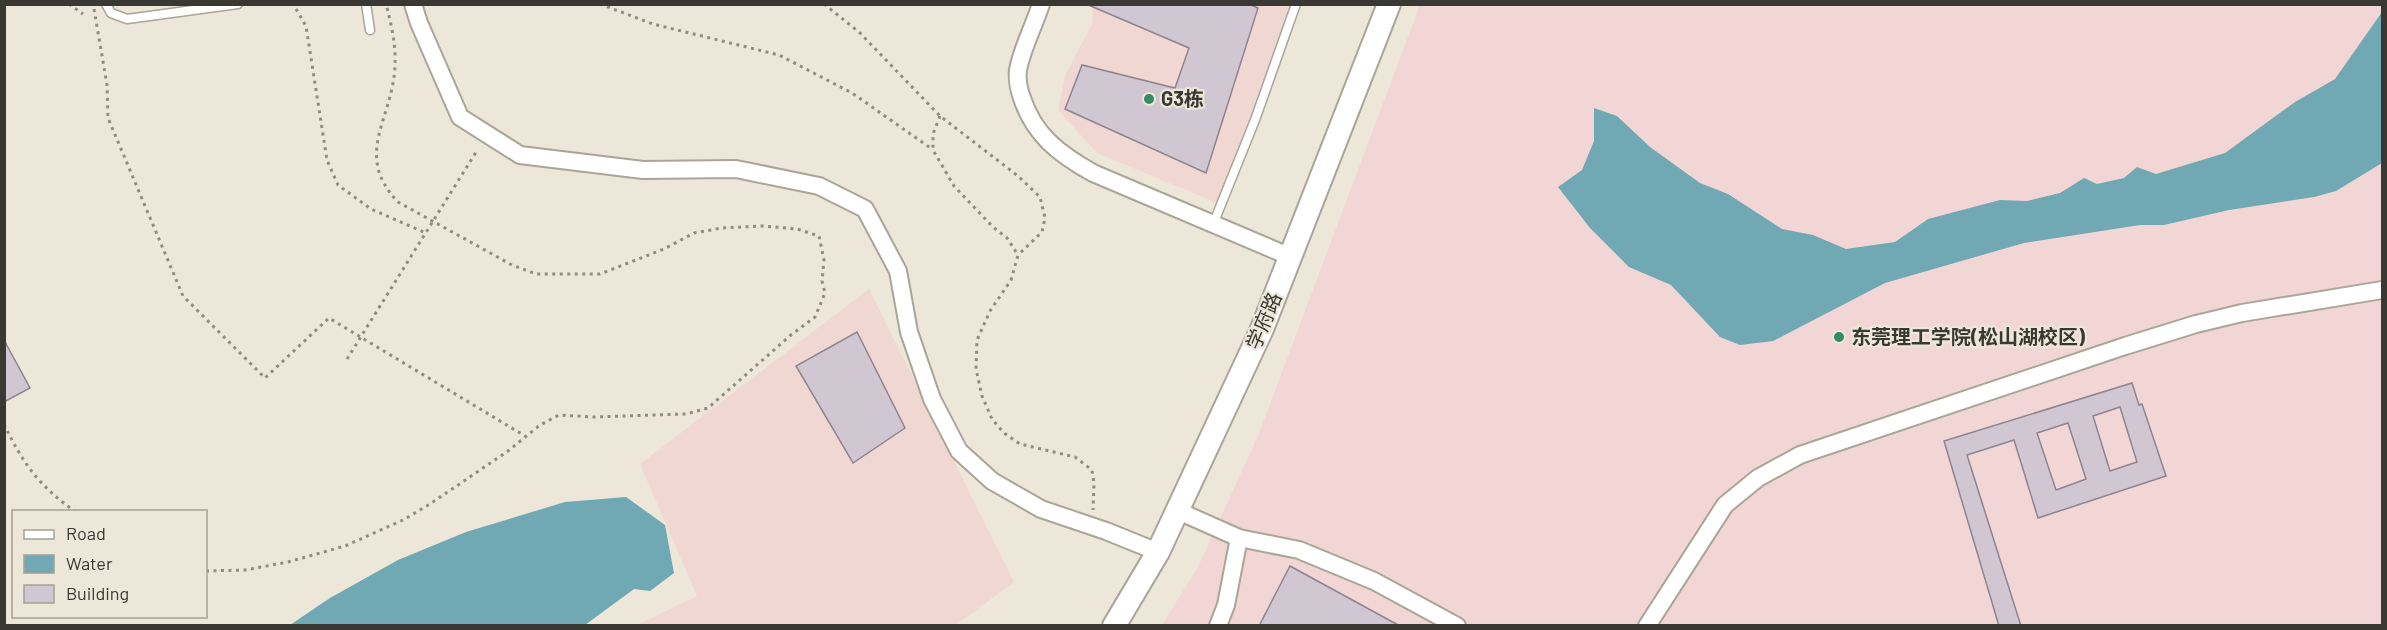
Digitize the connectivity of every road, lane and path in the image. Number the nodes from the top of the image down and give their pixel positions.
1 (69, 4) edge
2 (106, 4) edge
3 (238, 4) edge
4 (366, 4) edge
5 (386, 4) edge
6 (413, 4) edge
7 (600, 4) edge
8 (824, 4) edge
9 (1041, 4) edge
10 (1296, 4) edge
11 (1389, 4) edge
12 (93, 8) dead end
13 (296, 9) dead end
14 (83, 14) dead end
15 (370, 30) dead end
16 (940, 116) junction
17 (487, 134) junction
18 (933, 150) junction
19 (433, 221) junction
20 (1214, 222) junction
21 (426, 233) junction
22 (1018, 255) junction
23 (1291, 257) junction
24 (2382, 290) edge
25 (361, 337) junction
26 (347, 359) dead end
27 (4, 424) edge
28 (526, 436) junction
29 (73, 510) edge
30 (1176, 510) junction
31 (1092, 526) junction
32 (1239, 538) junction
33 (1158, 552) junction
34 (207, 571) edge
35 (1114, 626) edge
36 (1218, 626) edge
37 (1457, 626) edge
38 (1647, 626) edge

1 - 14 path
2 - 3 lane
4 - 15 lane
5 - 19 path
6 - 17 street
7 - 18 path
8 - 16 path
9 - 20 street
10 - 20 lane
11 - 23 street, 学府路
12 - 25 path
13 - 21 path
16 - 18 path
16 - 22 path
17 - 19 path
17 - 31 street
18 - 22 path
19 - 21 path
19 - 28 path
20 - 23 street
21 - 25 path
22 - 31 path
23 - 30 street, 学府路
24 - 38 street
25 - 26 path
25 - 28 path
27 - 29 path
28 - 34 path
30 - 32 street
30 - 33 street, 学府路
31 - 33 street
32 - 36 street
32 - 37 street
33 - 35 street, 学府路

